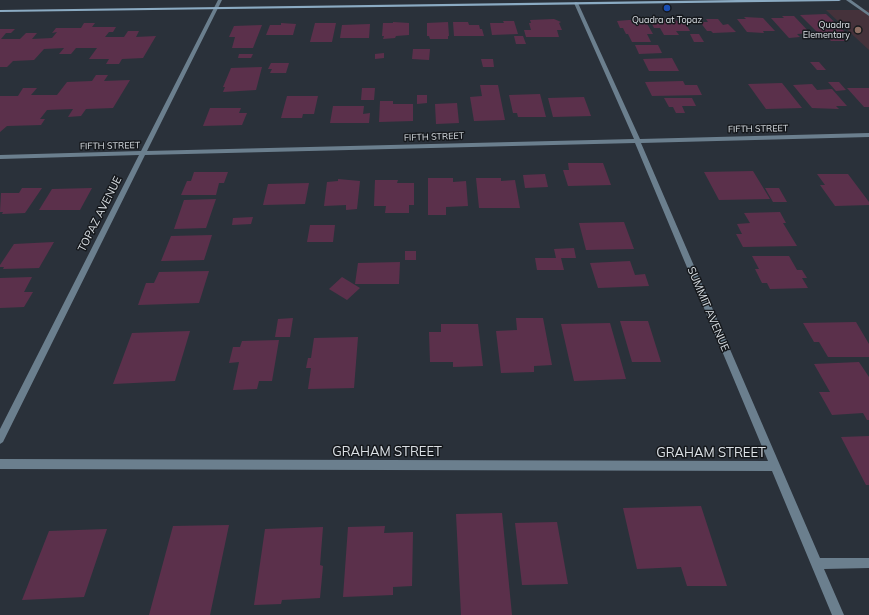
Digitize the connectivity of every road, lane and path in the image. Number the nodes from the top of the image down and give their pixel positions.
1 (220, 0) edge
2 (839, 0) edge
3 (848, 0) edge
4 (714, 1) edge
5 (576, 3) junction
6 (216, 9) junction
7 (0, 11) edge
8 (869, 15) edge
9 (869, 136) edge
10 (637, 140) junction
11 (142, 155) junction
12 (0, 157) edge
13 (0, 439) edge
14 (0, 464) edge
15 (775, 466) junction
16 (869, 563) edge
17 (817, 564) junction
18 (838, 615) edge

1 - 6 street, TOPAZ AVENUE
2 - 4 main road
3 - 8 street
4 - 5 main road
5 - 6 main road
5 - 10 street, SUMMIT AVENUE
6 - 7 main road
6 - 11 street, TOPAZ AVENUE
9 - 10 street, FIFTH STREET
10 - 11 street, FIFTH STREET
10 - 15 street, SUMMIT AVENUE
11 - 12 street, FIFTH STREET
11 - 13 street, TOPAZ AVENUE
14 - 15 street, GRAHAM STREET
15 - 17 street, SUMMIT AVENUE
16 - 17 street
17 - 18 street, SUMMIT AVENUE

